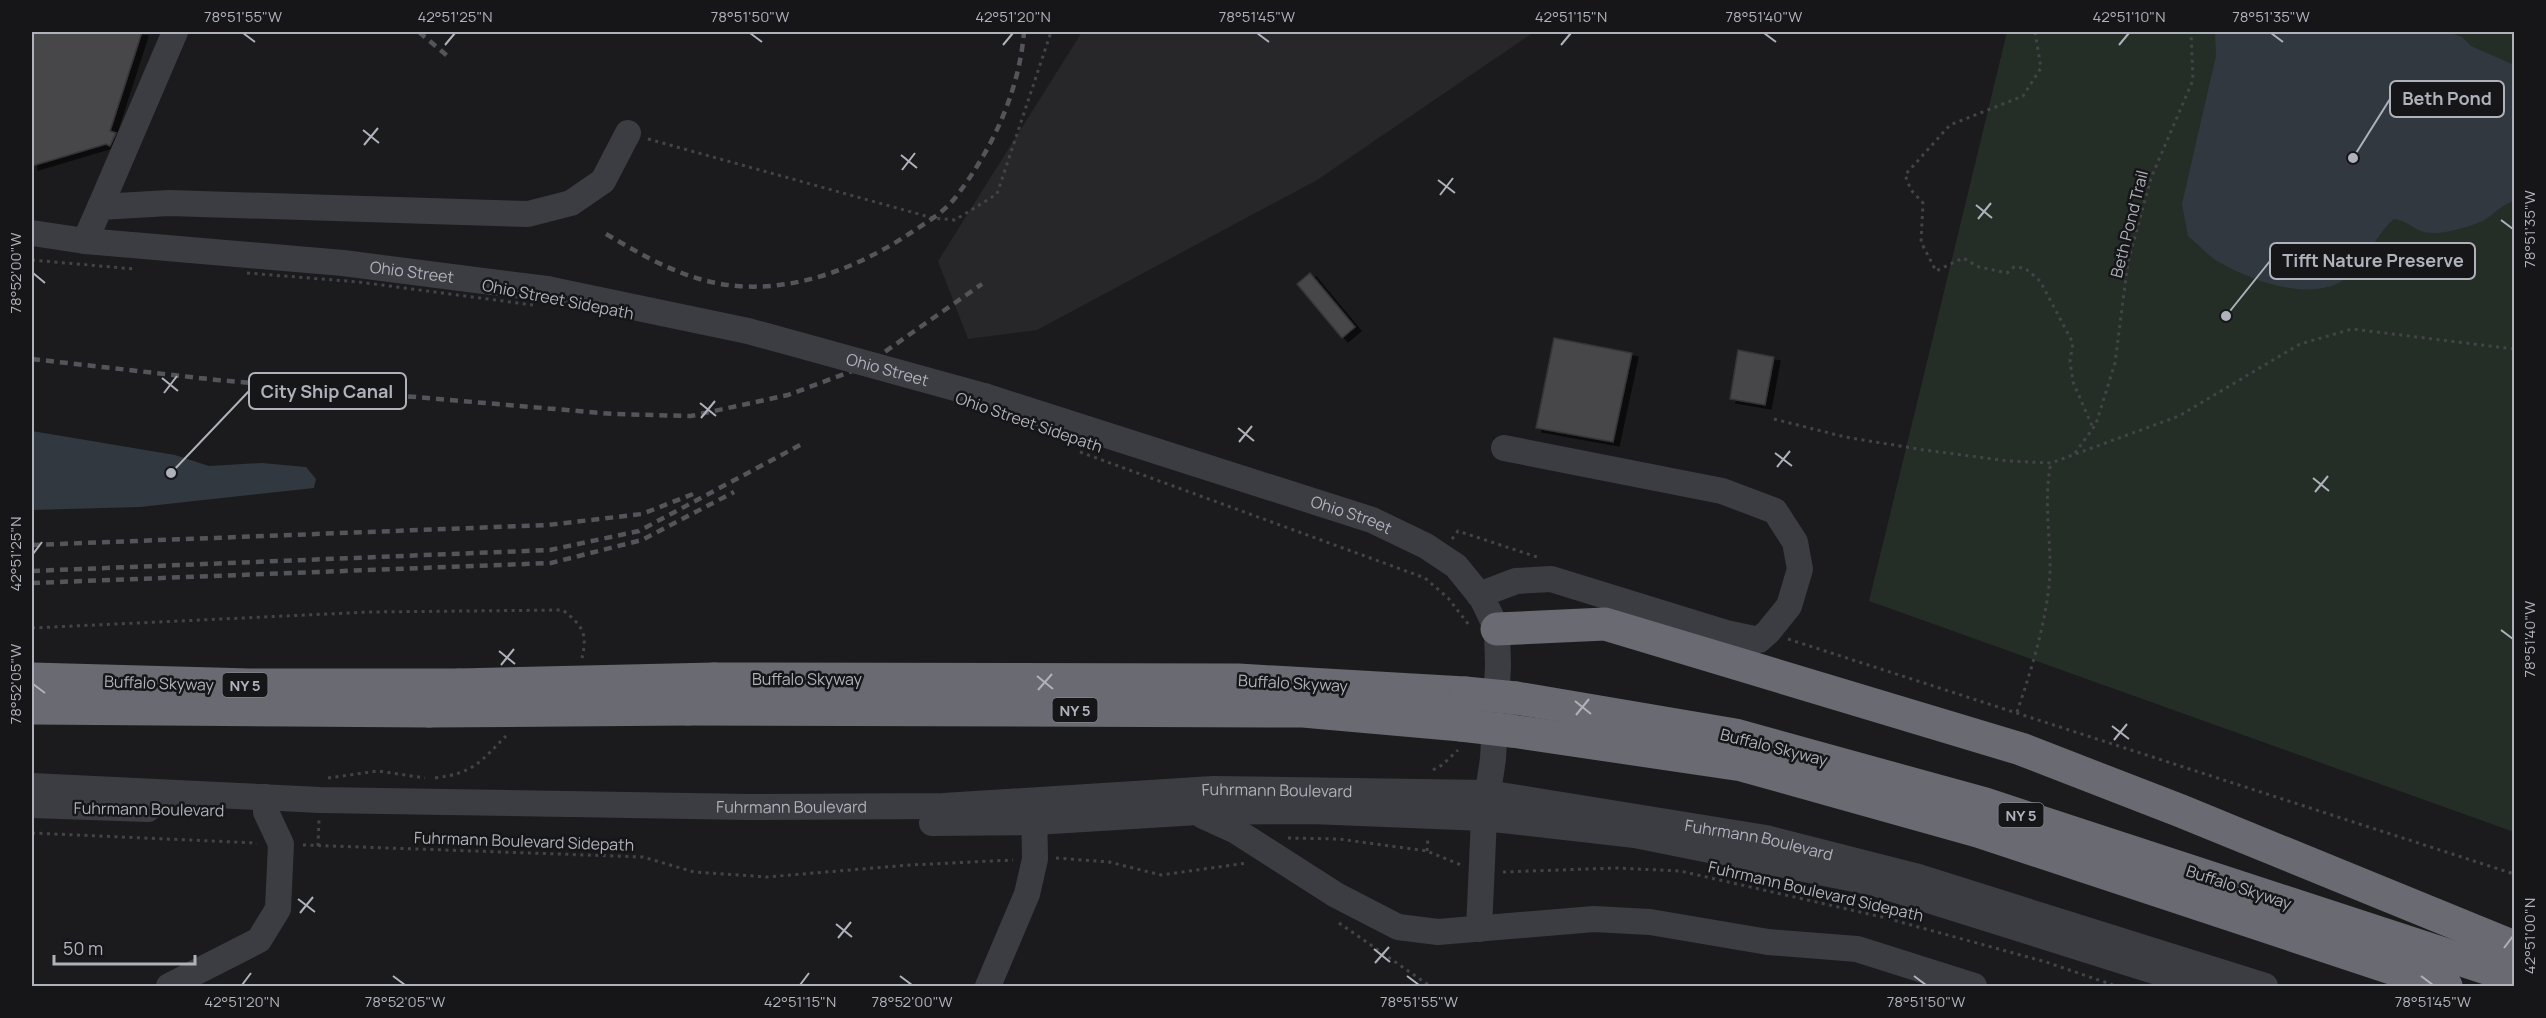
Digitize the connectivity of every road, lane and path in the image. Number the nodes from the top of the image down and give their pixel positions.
1 (175, 32) edge
2 (1051, 32) edge
3 (2035, 32) edge
4 (2191, 32) edge
5 (628, 133) joint
6 (100, 207) junction
7 (32, 233) edge
8 (85, 241) junction
9 (247, 273) dead end
10 (541, 297) junction
11 (2514, 349) edge
12 (1774, 419) dead end
13 (2093, 428) junction
14 (1071, 448) dead end
15 (1504, 448) dead end
16 (2074, 455) junction
17 (2051, 463) junction
18 (1428, 573) dead end
19 (1425, 578) junction
20 (1479, 595) junction
21 (1484, 632) junction
22 (1778, 635) dead end
23 (32, 679) edge
24 (32, 708) edge
25 (2017, 712) junction
26 (1463, 721) junction
27 (1431, 770) dead end
28 (32, 786) edge
29 (266, 804) junction
30 (32, 805) edge
31 (1485, 805) junction
32 (1034, 811) junction
33 (1188, 812) junction
34 (319, 821) dead end
35 (32, 833) edge
36 (1281, 838) dead end
37 (281, 844) junction
38 (318, 846) junction
39 (1254, 855) dead end
40 (1049, 859) dead end
41 (1013, 860) dead end
42 (1483, 869) junction
43 (2514, 874) edge
44 (1336, 921) dead end
45 (1479, 929) junction
46 (2514, 947) edge
47 (2514, 977) edge
48 (169, 987) edge
49 (988, 987) edge
50 (1430, 987) edge
51 (1974, 987) edge
52 (2116, 987) edge
53 (2202, 987) edge
54 (2265, 987) edge
55 (2446, 987) edge

1 - 6 street
2 - 5 path
3 - 13 path
4 - 13 path, Beth Pond Trail
5 - 6 street
6 - 8 street
7 - 8 street, Ohio Street
8 - 10 street, Ohio Street
9 - 10 path, Ohio Street Sidepath, bridge
10 - 20 street, Ohio Street, bridge
11 - 16 path
12 - 17 path
13 - 16 path, Beth Pond Trail
14 - 19 path, Ohio Street Sidepath
15 - 20 street
16 - 17 path
17 - 25 path
18 - 19 path
19 - 21 path, Ohio Street Sidepath
20 - 21 street, Ohio Street
21 - 31 street, Ohio Street
21 - 46 highway
22 - 25 path
23 - 26 highway, Buffalo Skyway / NY 5, bridge
24 - 26 highway, Buffalo Skyway / NY 5, bridge
25 - 43 path
26 - 27 path
26 - 47 highway, Buffalo Skyway / NY 5, bridge
26 - 55 highway, Buffalo Skyway / NY 5, bridge
28 - 29 street, Fuhrmann Boulevard
29 - 30 street, Fuhrmann Boulevard
29 - 32 street, Fuhrmann Boulevard
29 - 37 street
31 - 32 street, Fuhrmann Boulevard
31 - 33 street, Fuhrmann Boulevard
31 - 42 street, Ohio Street
31 - 53 street, Fuhrmann Boulevard
31 - 54 street, Fuhrmann Boulevard
32 - 33 street, Fuhrmann Boulevard
32 - 49 street
33 - 45 street
34 - 38 path
35 - 37 path, Fuhrmann Boulevard Sidepath
36 - 42 path, Fuhrmann Boulevard Sidepath
37 - 38 path, Fuhrmann Boulevard Sidepath
37 - 48 street
38 - 41 path, Fuhrmann Boulevard Sidepath
39 - 40 path
42 - 45 street, Ohio Street
42 - 52 path, Fuhrmann Boulevard Sidepath
44 - 50 path
45 - 51 street

